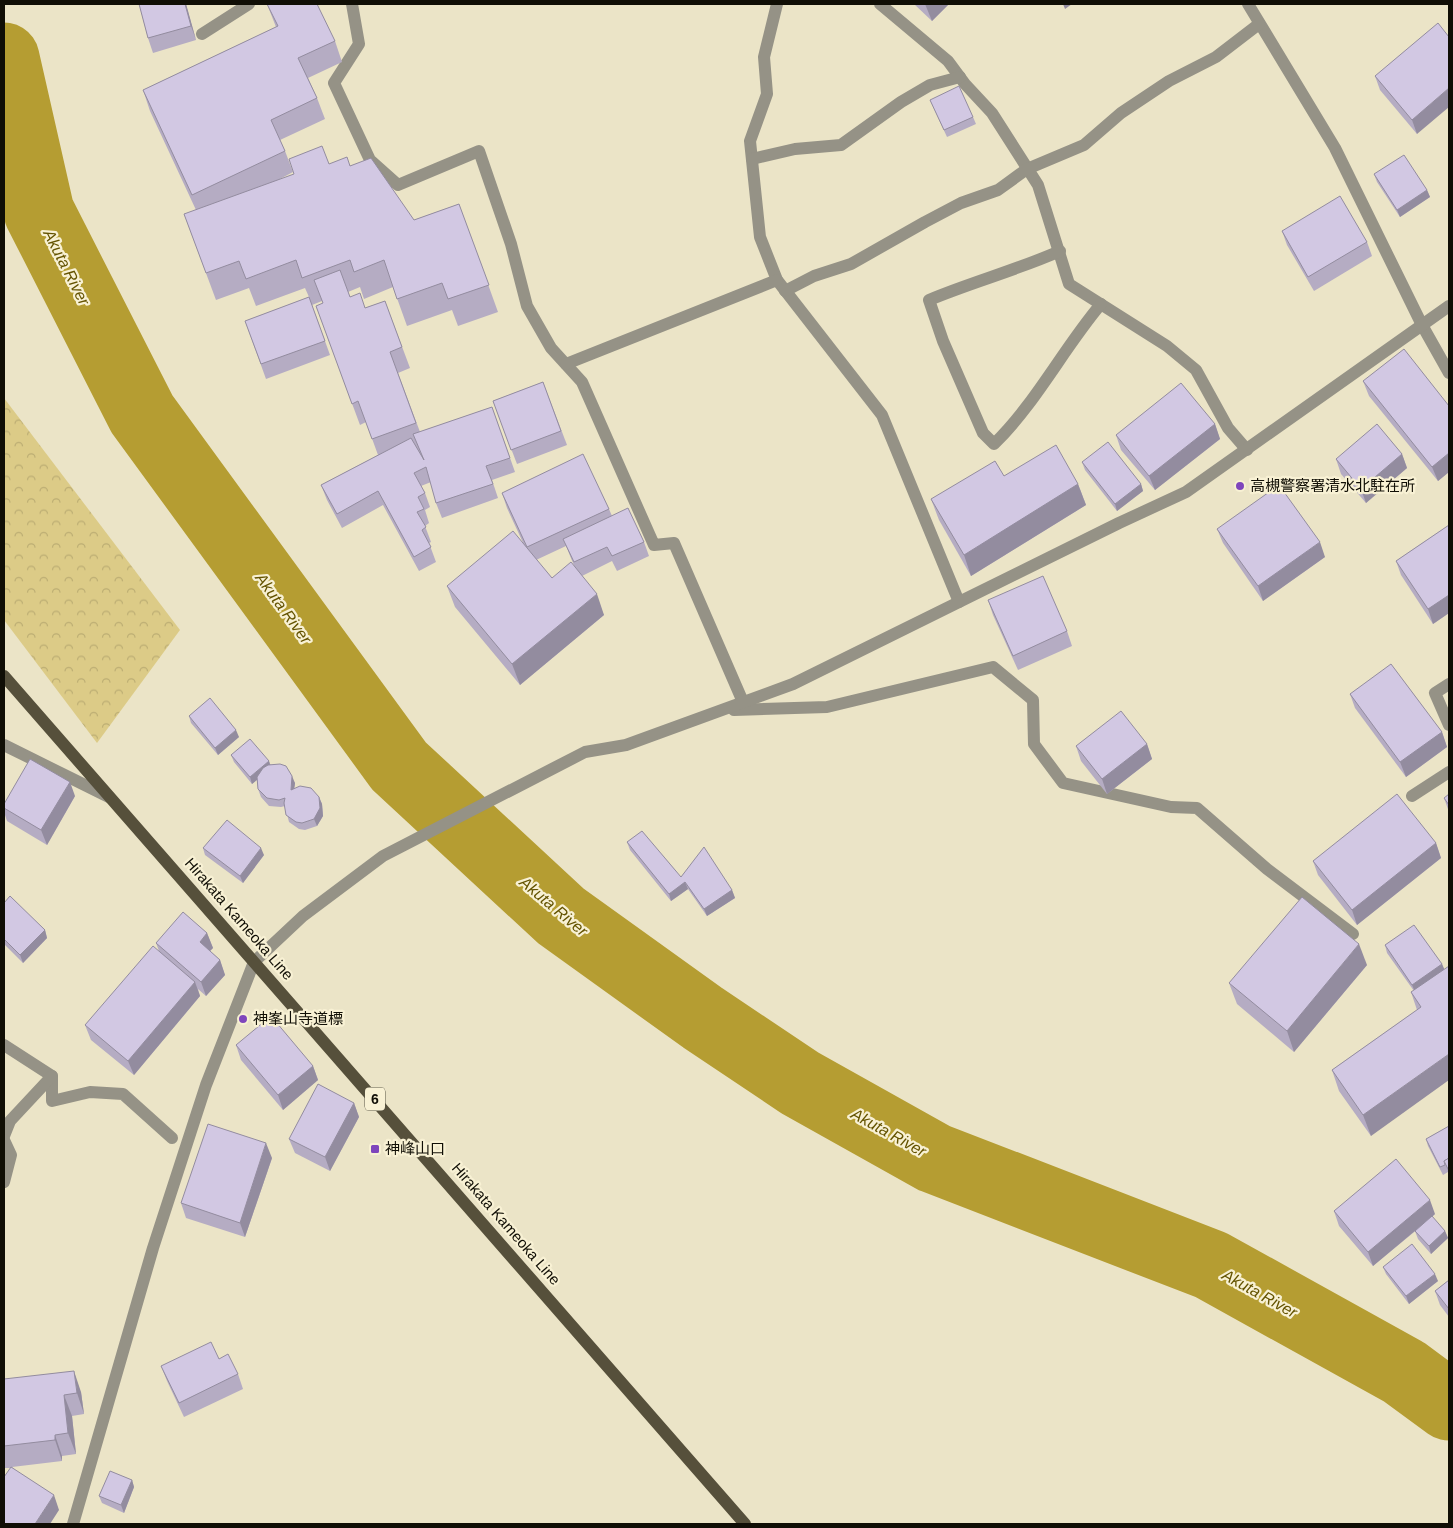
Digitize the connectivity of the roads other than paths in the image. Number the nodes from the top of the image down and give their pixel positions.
1 (250, 4) edge
2 (352, 4) edge
3 (777, 4) edge
4 (880, 4) edge
5 (1248, 4) edge
6 (1259, 24) junction
7 (202, 34) dead end
8 (960, 77) junction
9 (752, 159) junction
10 (1028, 169) junction
11 (1060, 251) junction
12 (777, 280) junction
13 (785, 291) junction
14 (1101, 304) junction
15 (1449, 306) edge
16 (1422, 326) junction
17 (566, 364) junction
18 (1449, 373) edge
19 (1247, 450) junction
20 (959, 602) junction
21 (4, 676) edge
22 (1449, 684) edge
23 (744, 702) junction
24 (722, 710) junction
25 (1449, 725) edge
26 (4, 745) edge
27 (1449, 772) edge
28 (1412, 796) dead end
29 (110, 797) junction
30 (1353, 934) dead end
31 (254, 962) junction
32 (4, 1045) edge
33 (52, 1076) junction
34 (4, 1136) edge
35 (172, 1138) dead end
36 (4, 1140) edge
37 (4, 1182) edge
38 (73, 1524) edge
39 (745, 1524) edge

1 - 7 street
2 - 17 street
3 - 9 street
4 - 8 street
5 - 6 street
6 - 10 street
6 - 16 street
8 - 9 street
8 - 10 street
9 - 12 street
10 - 11 street
10 - 13 street
11 - 14 street
11 - 14 street
12 - 13 street
12 - 17 street
13 - 20 street
14 - 19 street
15 - 16 street
16 - 18 street
16 - 19 street
17 - 23 street
19 - 20 street
20 - 23 street
21 - 29 main road, Hirakata Kameoka Line / 6
22 - 25 street
23 - 24 street
24 - 30 street
24 - 31 street
26 - 29 street
27 - 28 street
29 - 31 main road, Hirakata Kameoka Line / 6
31 - 38 street
31 - 39 main road, Hirakata Kameoka Line / 6
32 - 33 street
33 - 34 street
33 - 35 street
36 - 37 street

